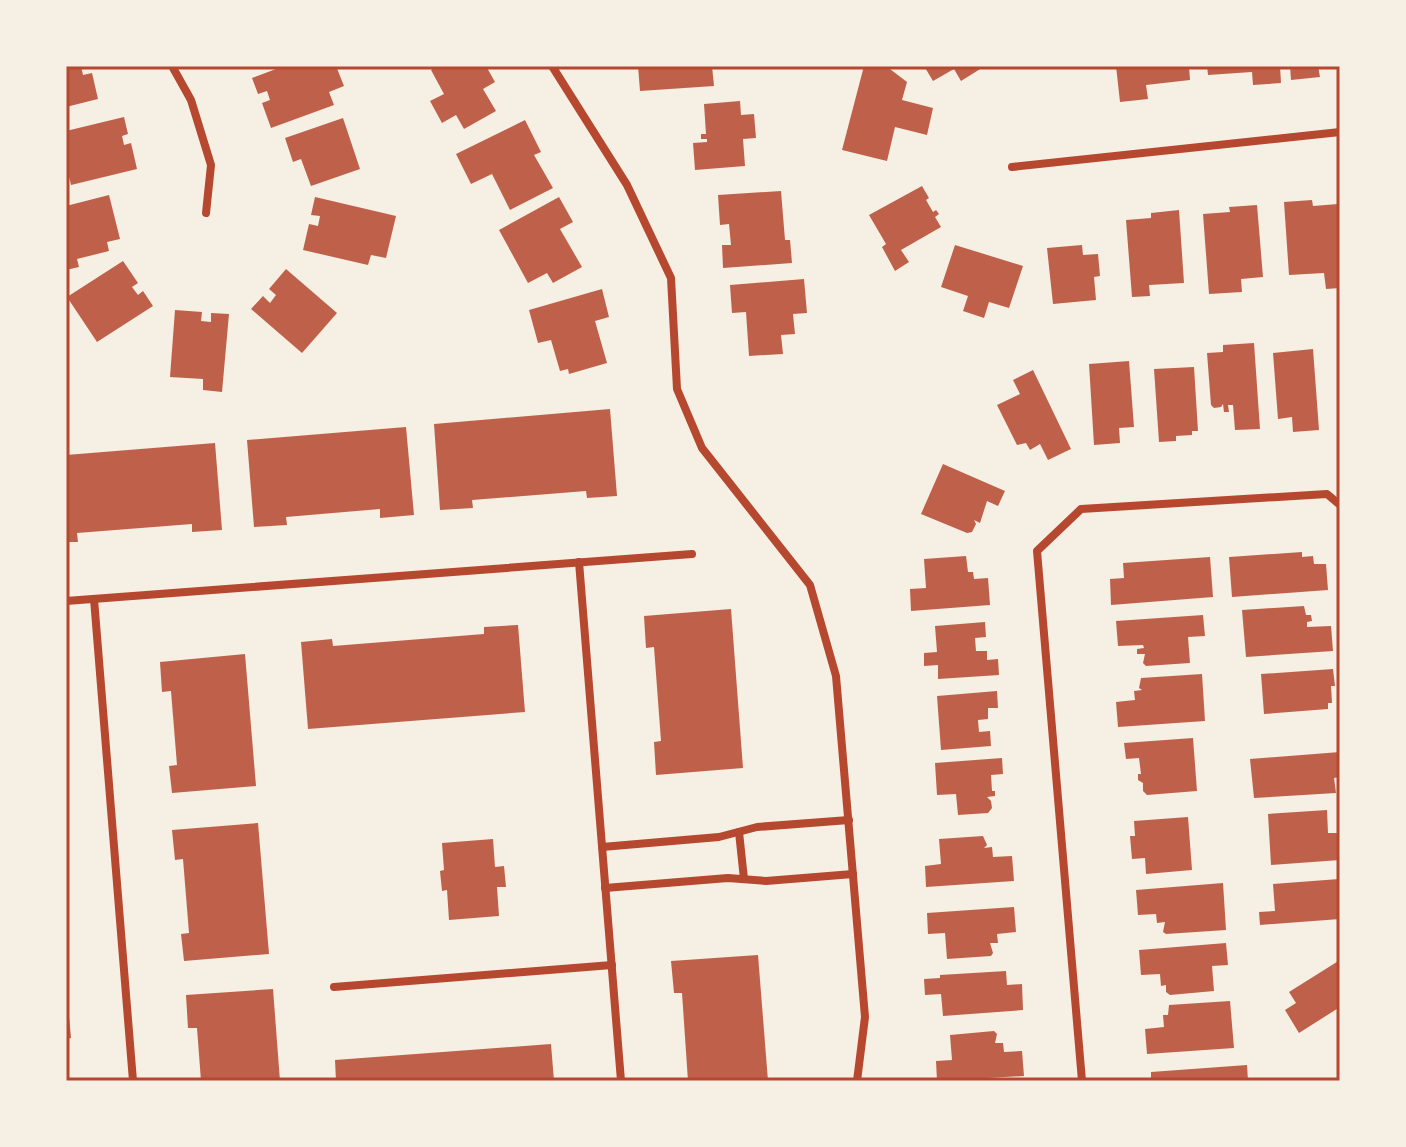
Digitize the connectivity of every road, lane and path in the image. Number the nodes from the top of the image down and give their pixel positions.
1 (172, 66) edge
2 (552, 66) edge
3 (1340, 132) edge
4 (1012, 167) dead end
5 (206, 213) dead end
6 (1340, 505) edge
7 (692, 554) dead end
8 (579, 562) junction
9 (94, 599) junction
10 (66, 601) edge
11 (849, 820) junction
12 (739, 832) junction
13 (602, 847) junction
14 (853, 874) junction
15 (744, 879) junction
16 (605, 888) junction
17 (612, 965) junction
18 (334, 987) dead end
19 (133, 1081) edge
20 (621, 1081) edge
21 (857, 1081) edge
22 (1082, 1081) edge

1 - 5 street
2 - 11 street
3 - 4 street
6 - 22 street
7 - 8 street
8 - 9 street
8 - 13 street
9 - 10 street
9 - 19 street
11 - 12 street
11 - 14 street
12 - 13 street
12 - 15 street
13 - 16 street
14 - 15 street
14 - 21 street
15 - 16 street
16 - 17 street
17 - 18 street
17 - 20 street

